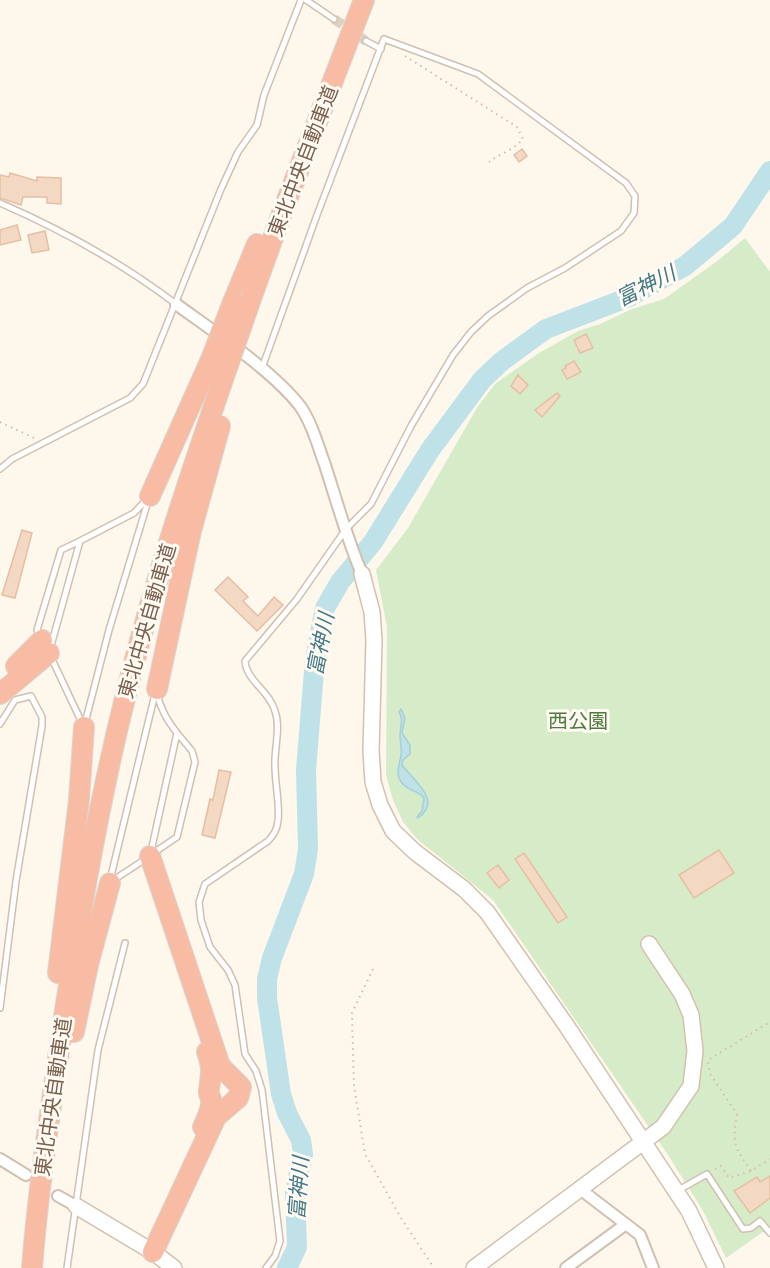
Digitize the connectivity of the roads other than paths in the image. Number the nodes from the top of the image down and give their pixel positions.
1 (302, 0) edge
2 (306, 0) edge
3 (364, 0) edge
4 (334, 19) tunnel mouth
5 (366, 41) tunnel mouth
6 (381, 49) junction
7 (319, 120) junction
8 (0, 203) edge
9 (177, 304) junction
10 (226, 364) junction
11 (262, 369) junction
12 (0, 470) edge
13 (150, 496) junction
14 (346, 529) junction
15 (80, 541) junction
16 (362, 574) joint
17 (45, 646) junction
18 (0, 683) edge
19 (157, 689) junction
20 (0, 694) edge
21 (0, 724) edge
22 (84, 727) junction
23 (177, 733) junction
24 (146, 858) junction
25 (110, 883) junction
26 (125, 943) dead end
27 (649, 944) dead end
28 (0, 1008) edge
29 (644, 1143) junction
30 (0, 1159) edge
31 (43, 1161) junction
32 (26, 1175) dead end
33 (580, 1189) junction
34 (675, 1191) junction
35 (58, 1196) dead end
36 (76, 1206) junction
37 (626, 1224) junction
38 (770, 1233) edge
39 (153, 1252) junction
40 (33, 1262) edge
41 (478, 1267) edge
42 (67, 1268) edge
43 (174, 1268) edge
44 (266, 1268) edge
45 (566, 1268) edge
46 (653, 1268) edge
47 (716, 1268) edge

1 - 9 lane
2 - 4 lane
3 - 7 highway, 東北中央自動車道
5 - 6 lane
6 - 11 lane
6 - 14 lane
7 - 10 highway, 東北中央自動車道, bridge
7 - 10 highway, bridge
8 - 9 lane
9 - 11 street
9 - 12 lane
10 - 13 highway
10 - 19 highway
10 - 31 highway, 東北中央自動車道
11 - 14 street
13 - 15 lane
13 - 22 lane
14 - 16 street
14 - 44 lane
15 - 17 lane
15 - 17 lane
16 - 29 street
17 - 18 highway
17 - 20 highway
17 - 22 lane
19 - 23 lane
19 - 25 lane
21 - 28 lane
22 - 31 highway
23 - 24 lane
23 - 24 lane
24 - 25 lane
24 - 39 highway
24 - 39 highway
25 - 40 highway
26 - 36 lane
27 - 29 street
29 - 33 street
29 - 34 street
30 - 32 street
31 - 40 highway, 東北中央自動車道
33 - 37 street
33 - 41 street
34 - 38 lane
34 - 47 street
35 - 36 street
36 - 39 street
36 - 42 lane
37 - 45 street
37 - 46 street
39 - 43 street

